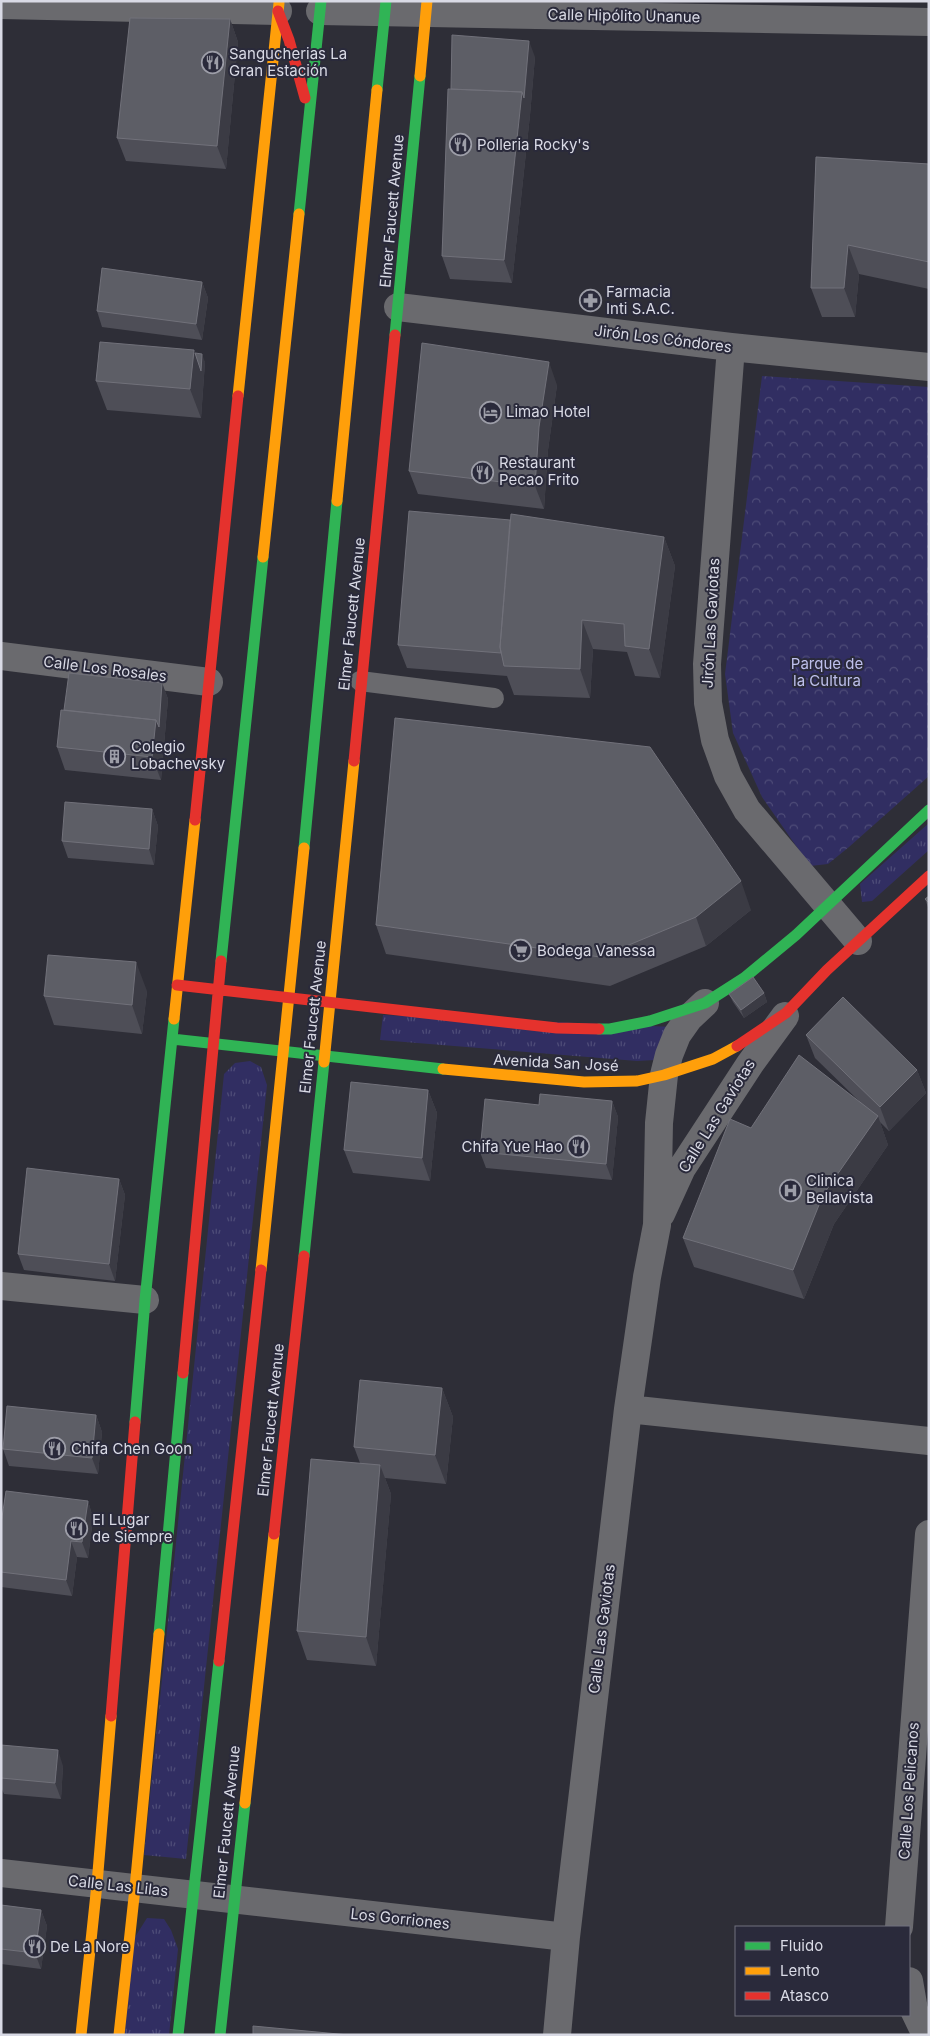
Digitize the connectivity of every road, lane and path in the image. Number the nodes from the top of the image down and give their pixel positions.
1 (387, 5) edge
2 (279, 6) edge
3 (320, 6) edge
4 (427, 7) edge
5 (2, 9) edge
6 (929, 22) edge
7 (309, 114) junction
8 (398, 308) junction
9 (731, 347) junction
10 (929, 367) edge
11 (1, 656) edge
12 (360, 681) junction
13 (208, 682) junction
14 (494, 698) dead end
15 (929, 810) edge
16 (929, 876) edge
17 (827, 907) junction
18 (858, 941) junction
19 (178, 985) junction
20 (218, 990) junction
21 (288, 998) junction
22 (330, 1003) junction
23 (705, 1003) junction
24 (786, 1013) junction
25 (172, 1039) junction
26 (213, 1043) junction
27 (284, 1051) junction
28 (324, 1056) junction
29 (664, 1075) junction
30 (657, 1225) junction
31 (1, 1286) edge
32 (145, 1300) junction
33 (628, 1409) junction
34 (929, 1441) edge
35 (929, 1534) edge
36 (924, 1648) edge
37 (1, 1873) edge
38 (96, 1884) junction
39 (135, 1888) junction
40 (193, 1895) junction
41 (234, 1900) junction
42 (899, 1926) edge
43 (566, 1937) junction
44 (910, 1987) edge
45 (81, 2035) edge
46 (120, 2035) edge
47 (178, 2035) edge
48 (220, 2035) edge
49 (557, 2035) edge
50 (926, 2035) edge

1 - 3 street, Calle Hipólito Unanue
1 - 4 street, Calle Hipólito Unanue
1 - 21 main road, Elmer Faucett Avenue
2 - 5 street
2 - 7 main road
2 - 13 main road
3 - 7 main road
4 - 6 street, Calle Hipólito Unanue
4 - 8 main road, Elmer Faucett Avenue
7 - 20 main road
8 - 9 street, Jirón Los Cóndores
8 - 12 main road, Elmer Faucett Avenue
9 - 10 street, Jirón Los Cóndores
9 - 17 street, Jirón Las Gaviotas
11 - 13 street, Calle Los Rosales
12 - 14 lane
12 - 22 main road, Elmer Faucett Avenue
13 - 19 main road
15 - 17 main road
16 - 18 main road, Avenida San José
17 - 18 street, Jirón Las Gaviotas
17 - 23 main road
18 - 24 main road, Avenida San José
19 - 20 main road
19 - 25 main road
20 - 21 main road
20 - 26 main road
21 - 22 main road
21 - 27 main road, Elmer Faucett Avenue
22 - 23 main road
22 - 28 main road, Elmer Faucett Avenue
23 - 29 street, Calle Las Gaviotas
24 - 29 main road, Avenida San José
24 - 30 street, Calle Las Gaviotas
25 - 26 main road, Avenida San José
25 - 32 main road
26 - 27 main road, Avenida San José
26 - 39 main road
27 - 28 main road, Avenida San José
27 - 40 main road, Elmer Faucett Avenue
28 - 29 main road, Avenida San José
28 - 41 main road, Elmer Faucett Avenue
29 - 30 street, Calle Las Gaviotas
30 - 33 street, Calle Las Gaviotas
31 - 32 street
32 - 38 main road
33 - 34 street
33 - 43 street, Calle Las Gaviotas
35 - 36 street, Calle Los Pelicanos
36 - 42 street, Calle Los Pelicanos
37 - 38 street, Calle Las Lilas
38 - 39 street, Calle Las Lilas
38 - 45 main road
39 - 40 street, Calle Las Lilas
39 - 46 main road
40 - 41 street, Calle Las Lilas
40 - 47 main road, Elmer Faucett Avenue
41 - 43 street, Los Gorriones
41 - 48 main road, Elmer Faucett Avenue
43 - 49 street, Calle Las Gaviotas
44 - 50 street

